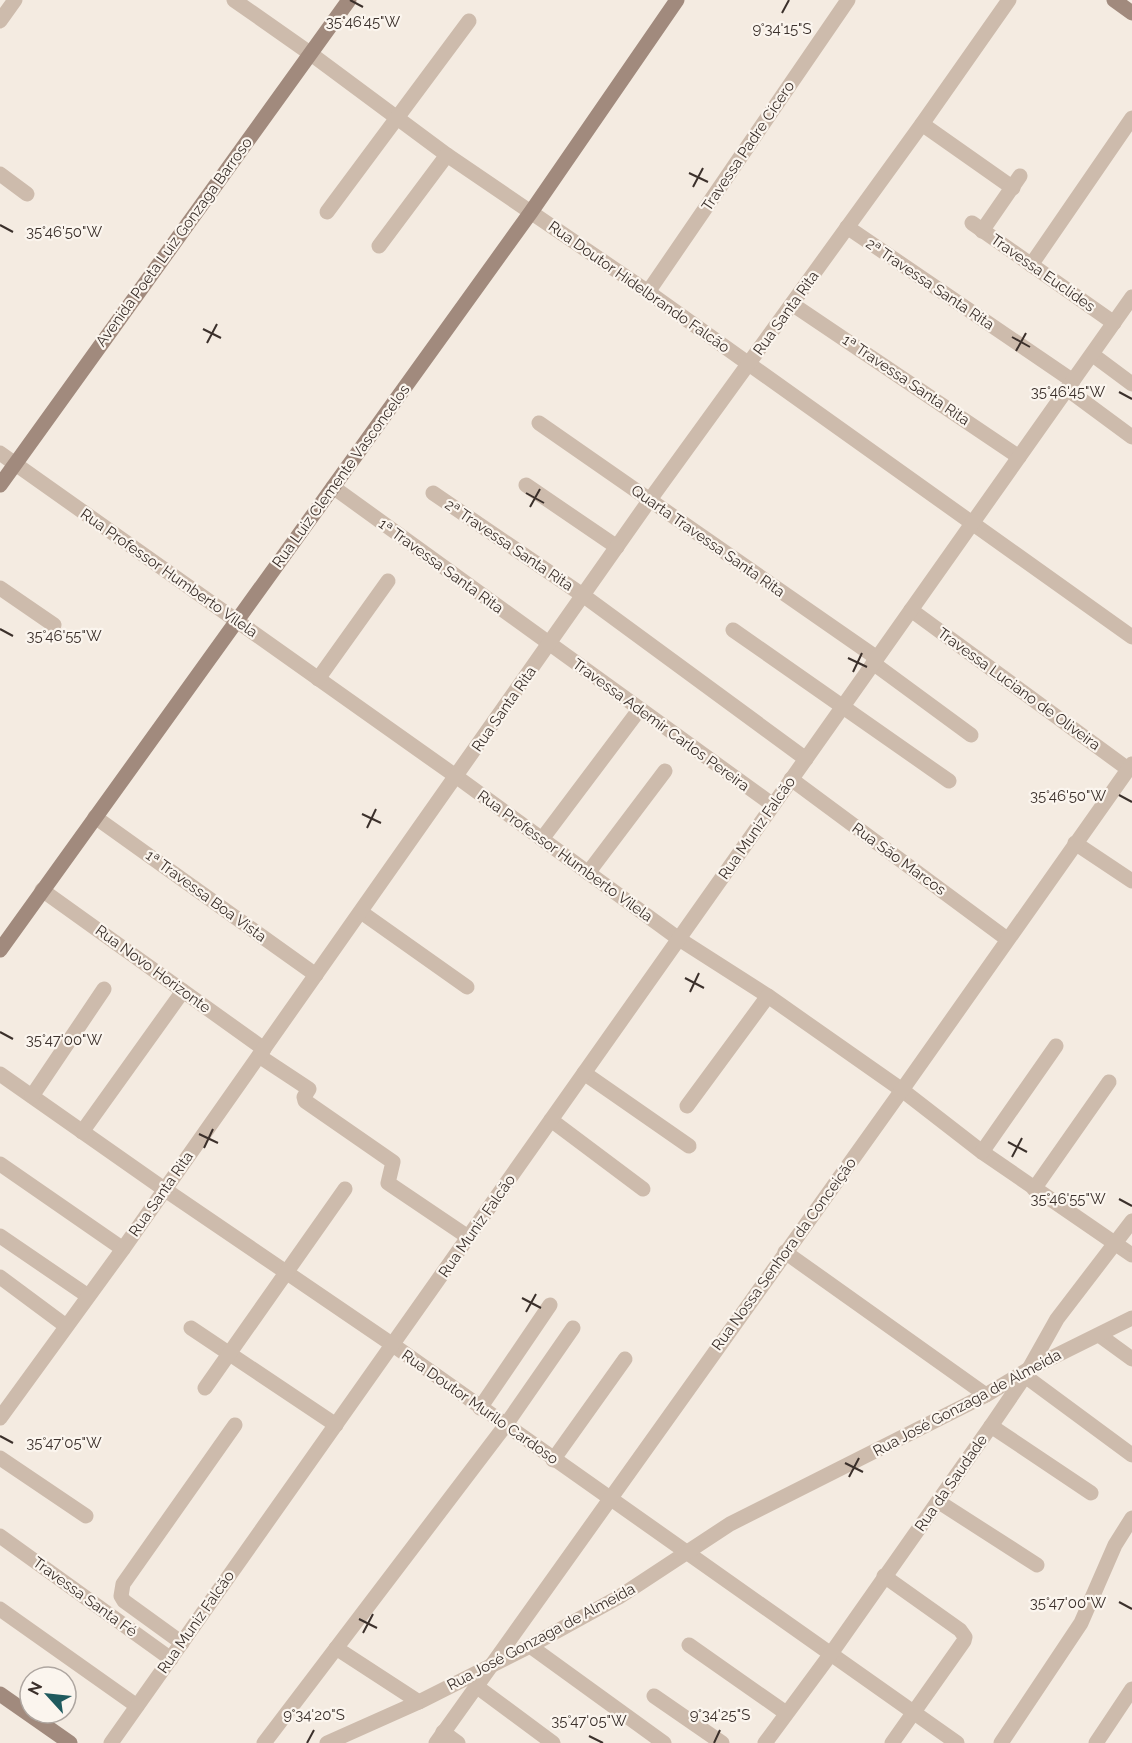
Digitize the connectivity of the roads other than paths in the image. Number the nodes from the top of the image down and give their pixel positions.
1 (15, 0) edge
2 (234, 0) edge
3 (349, 0) edge
4 (677, 0) edge
5 (848, 0) edge
6 (1009, 0) edge
7 (1113, 0) edge
8 (1132, 13) edge
9 (0, 21) edge
10 (469, 21) dead end
11 (311, 54) junction
12 (396, 118) junction
13 (1132, 118) edge
14 (922, 124) junction
15 (447, 155) junction
16 (0, 174) edge
17 (27, 194) dead end
18 (327, 212) dead end
19 (531, 212) junction
20 (847, 227) junction
21 (379, 246) dead end
22 (1031, 265) junction
23 (648, 292) junction
24 (1132, 297) edge
25 (792, 304) junction
26 (1122, 320) edge
27 (1093, 355) junction
28 (749, 364) junction
29 (1132, 384) edge
30 (1070, 385) junction
31 (539, 423) dead end
32 (1132, 437) edge
33 (0, 453) edge
34 (1019, 457) junction
35 (14, 463) junction
36 (0, 485) edge
37 (526, 486) dead end
38 (333, 487) junction
39 (433, 493) dead end
40 (649, 501) junction
41 (972, 524) junction
42 (617, 547) junction
43 (388, 581) dead end
44 (0, 588) edge
45 (584, 596) junction
46 (911, 610) junction
47 (237, 622) junction
48 (54, 625) dead end
49 (733, 630) dead end
50 (1132, 637) edge
51 (549, 645) junction
52 (875, 661) junction
53 (318, 679) junction
54 (842, 708) junction
55 (639, 710) junction
56 (971, 735) dead end
57 (806, 759) junction
58 (1130, 766) edge
59 (665, 771) dead end
60 (457, 777) junction
61 (791, 779) junction
62 (949, 781) dead end
63 (773, 805) junction
64 (95, 817) junction
65 (542, 839) junction
66 (1075, 843) junction
67 (588, 873) junction
68 (1132, 881) edge
69 (42, 890) junction
70 (361, 912) junction
71 (679, 939) junction
72 (1007, 939) junction
73 (0, 950) edge
74 (316, 975) junction
75 (467, 987) dead end
76 (104, 989) dead end
77 (183, 991) junction
78 (768, 996) junction
79 (1056, 1046) dead end
80 (262, 1053) junction
81 (584, 1073) junction
82 (0, 1074) edge
83 (1109, 1082) dead end
84 (902, 1090) junction
85 (32, 1096) junction
86 (687, 1106) dead end
87 (551, 1120) junction
88 (82, 1132) junction
89 (689, 1146) dead end
90 (982, 1152) junction
91 (0, 1164) edge
92 (164, 1189) junction
93 (345, 1189) dead end
94 (643, 1189) dead end
95 (1034, 1189) junction
96 (1132, 1221) edge
97 (0, 1236) edge
98 (468, 1237) junction
99 (1115, 1243) junction
100 (123, 1249) junction
101 (784, 1252) junction
102 (1132, 1255) edge
103 (285, 1272) junction
104 (0, 1277) edge
105 (88, 1296) junction
106 (550, 1305) dead end
107 (1132, 1318) edge
108 (66, 1326) junction
109 (190, 1328) dead end
110 (573, 1328) dead end
111 (1099, 1335) junction
112 (393, 1345) junction
113 (228, 1352) junction
114 (625, 1359) dead end
115 (1132, 1359) edge
116 (1027, 1372) junction
117 (205, 1388) dead end
118 (986, 1395) junction
119 (480, 1408) junction
120 (0, 1418) edge
121 (235, 1425) dead end
122 (336, 1425) junction
123 (505, 1426) junction
124 (991, 1426) junction
125 (1132, 1455) edge
126 (0, 1458) edge
127 (553, 1460) junction
128 (1091, 1492) dead end
129 (609, 1499) junction
130 (939, 1502) junction
131 (86, 1516) dead end
132 (1132, 1518) edge
133 (0, 1536) edge
134 (686, 1552) junction
135 (1037, 1565) dead end
136 (884, 1576) junction
137 (0, 1609) edge
138 (182, 1643) junction
139 (689, 1645) dead end
140 (530, 1646) junction
141 (336, 1648) junction
142 (830, 1654) junction
143 (171, 1659) junction
144 (492, 1664) junction
145 (476, 1686) junction
146 (1132, 1689) edge
147 (0, 1694) edge
148 (654, 1696) dead end
149 (419, 1702) junction
150 (137, 1706) junction
151 (1127, 1707) edge
152 (786, 1713) junction
153 (914, 1713) junction
154 (440, 1738) edge
155 (70, 1743) edge
156 (111, 1743) edge
157 (264, 1743) edge
158 (327, 1743) edge
159 (458, 1743) edge
160 (553, 1743) edge
161 (664, 1743) edge
162 (722, 1743) edge
163 (765, 1743) edge
164 (892, 1743) edge
165 (957, 1743) edge
166 (1001, 1743) edge
167 (1096, 1743) edge

1 - 9 street
2 - 11 street, Rua Doutor Hidelbrando Falcão
3 - 11 street, Avenida Poeta Luiz Gonzaga Barroso
4 - 19 street, Rua Luiz Clemente Vasconcelos
5 - 23 street, Travessa Padre Cícero
6 - 14 street, Rua Santa Rita
7 - 8 street
10 - 12 street
11 - 12 street, Rua Doutor Hidelbrando Falcão
11 - 35 street, Avenida Poeta Luiz Gonzaga Barroso
12 - 15 street, Rua Doutor Hidelbrando Falcão
12 - 18 street
13 - 22 street
14 - 20 street, Rua Santa Rita
14 - 22 street, Travessa Euclides
15 - 19 street, Rua Doutor Hidelbrando Falcão
15 - 21 street
16 - 17 street
19 - 23 street, Rua Doutor Hidelbrando Falcão
19 - 38 street, Rua Luiz Clemente Vasconcelos
20 - 25 street, Rua Santa Rita
20 - 30 street, 2ª Travessa Santa Rita
22 - 26 street, Travessa Euclides
23 - 28 street, Rua Doutor Hidelbrando Falcão
24 - 26 street, Rua Muniz Falcão
25 - 28 street, Rua Santa Rita
25 - 34 street, 1ª Travessa Santa Rita
26 - 27 street, Rua Muniz Falcão
27 - 29 street
27 - 30 street, Rua Muniz Falcão
28 - 40 street, Rua Santa Rita
28 - 41 street, Rua Doutor Hidelbrando Falcão
30 - 32 street, 2ª Travessa Santa Rita
30 - 34 street, Rua Muniz Falcão
31 - 40 street, Quarta Travessa Santa Rita
33 - 35 street, Rua Professor Humberto Vilela
34 - 41 street, Rua Muniz Falcão
35 - 36 street, Avenida Poeta Luiz Gonzaga Barroso
35 - 47 street, Rua Professor Humberto Vilela
37 - 42 street
38 - 47 street, Rua Luiz Clemente Vasconcelos
38 - 51 street, 1ª Travessa Santa Rita
39 - 45 street, 2ª Travessa Santa Rita
40 - 42 street, Rua Santa Rita
40 - 52 street, Quarta Travessa Santa Rita
41 - 46 street, Rua Muniz Falcão
41 - 50 street, Rua Doutor Hidelbrando Falcão
42 - 45 street, Rua Santa Rita
43 - 53 street
44 - 48 street
45 - 51 street, Rua Santa Rita
45 - 57 street, 2ª Travessa Santa Rita
46 - 52 street, Rua Muniz Falcão
46 - 58 street, Travessa Luciano de Oliveira
47 - 53 street, Rua Professor Humberto Vilela
47 - 64 street, Rua Luiz Clemente Vasconcelos
49 - 54 street
51 - 55 street, Travessa Ademir Carlos Pereira
51 - 60 street, Rua Santa Rita
52 - 54 street, Rua Muniz Falcão
52 - 56 street
53 - 60 street, Rua Professor Humberto Vilela
54 - 57 street, Rua Muniz Falcão
54 - 62 street
55 - 63 street, Travessa Ademir Carlos Pereira
55 - 65 street
57 - 61 street, Rua Muniz Falcão
58 - 66 street, Rua Nossa Senhora da Conceição
59 - 67 street
60 - 65 street, Rua Professor Humberto Vilela
60 - 70 street, Rua Santa Rita
61 - 63 street, Rua Muniz Falcão
61 - 72 street, Rua São Marcos
63 - 71 street, Rua Muniz Falcão
64 - 69 street, Rua Luiz Clemente Vasconcelos
64 - 74 street, 1ª Travessa Boa Vista
65 - 67 street, Rua Professor Humberto Vilela
66 - 68 street
66 - 72 street, Rua Nossa Senhora da Conceição
67 - 71 street, Rua Professor Humberto Vilela
69 - 73 street, Rua Luiz Clemente Vasconcelos
69 - 77 street, Rua Novo Horizonte
70 - 74 street, Rua Santa Rita
70 - 75 street
71 - 78 street, Rua Professor Humberto Vilela
71 - 81 street, Rua Muniz Falcão
72 - 84 street, Rua Nossa Senhora da Conceição
74 - 80 street, Rua Santa Rita
76 - 85 street
77 - 80 street, Rua Novo Horizonte
77 - 88 street
78 - 84 street, Rua Professor Humberto Vilela
78 - 86 street
79 - 90 street
80 - 92 street, Rua Santa Rita
80 - 98 street, Rua Novo Horizonte
81 - 87 street, Rua Muniz Falcão
81 - 89 street
82 - 85 street, Rua Doutor Murilo Cardoso
83 - 95 street
84 - 90 street, Rua Professor Humberto Vilela
84 - 101 street, Rua Nossa Senhora da Conceição
85 - 88 street, Rua Doutor Murilo Cardoso
87 - 94 street
87 - 98 street, Rua Muniz Falcão
88 - 92 street, Rua Doutor Murilo Cardoso
90 - 95 street, Rua Professor Humberto Vilela
91 - 100 street
92 - 100 street, Rua Santa Rita
92 - 103 street, Rua Doutor Murilo Cardoso
93 - 103 street
95 - 99 street, Rua Professor Humberto Vilela
96 - 99 street, Rua da Saudade
97 - 105 street
98 - 112 street, Rua Muniz Falcão
99 - 102 street, Rua Professor Humberto Vilela
99 - 116 street, Rua da Saudade
100 - 105 street, Rua Santa Rita
101 - 118 street
101 - 129 street, Rua Nossa Senhora da Conceição
103 - 112 street, Rua Doutor Murilo Cardoso
103 - 113 street
104 - 108 street
105 - 108 street, Rua Santa Rita
106 - 119 street
107 - 111 street, Rua José Gonzaga de Almeida
108 - 120 street, Rua Santa Rita
109 - 113 street
110 - 123 street
111 - 115 street
111 - 116 street, Rua José Gonzaga de Almeida
112 - 119 street, Rua Doutor Murilo Cardoso
112 - 122 street, Rua Muniz Falcão
113 - 117 street
113 - 122 street
114 - 127 street
116 - 118 street, Rua José Gonzaga de Almeida
116 - 124 street, Rua da Saudade
116 - 125 street
118 - 134 street, Rua José Gonzaga de Almeida
119 - 123 street, Rua Doutor Murilo Cardoso
121 - 138 street
122 - 138 street, Rua Muniz Falcão
123 - 127 street, Rua Doutor Murilo Cardoso
123 - 141 street
124 - 128 street
124 - 130 street, Rua da Saudade
126 - 131 street
127 - 129 street, Rua Doutor Murilo Cardoso
129 - 134 street, Rua Doutor Murilo Cardoso
129 - 144 street, Rua Nossa Senhora da Conceição
130 - 135 street
130 - 136 street, Rua da Saudade
132 - 166 street
133 - 143 street, Travessa Santa Fé
134 - 140 street, Rua José Gonzaga de Almeida
134 - 142 street, Rua Doutor Murilo Cardoso
136 - 142 street, Rua da Saudade
136 - 153 street
137 - 150 street
138 - 143 street, Rua Muniz Falcão
139 - 152 street
140 - 144 street, Rua José Gonzaga de Almeida
140 - 161 street
141 - 149 street
141 - 157 street
142 - 152 street, Rua da Saudade
142 - 153 street, Rua Doutor Murilo Cardoso
143 - 150 street, Rua Muniz Falcão
144 - 145 street, Rua Nossa Senhora da Conceição
144 - 149 street, Rua José Gonzaga de Almeida
145 - 154 street, Rua Nossa Senhora da Conceição
145 - 160 street
146 - 151 street
147 - 155 street
148 - 162 street
149 - 158 street, Rua José Gonzaga de Almeida
150 - 156 street, Rua Muniz Falcão
151 - 167 street
152 - 163 street, Rua da Saudade
153 - 164 street
153 - 165 street, Rua Doutor Murilo Cardoso
154 - 159 street

